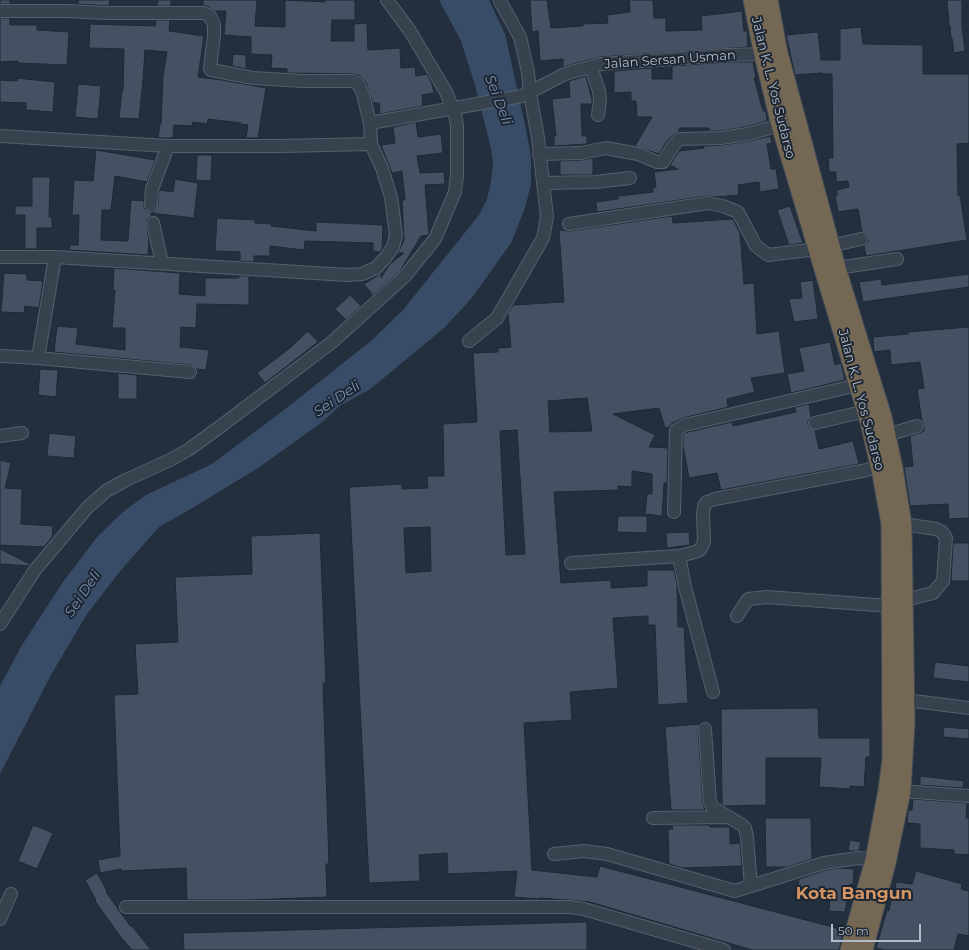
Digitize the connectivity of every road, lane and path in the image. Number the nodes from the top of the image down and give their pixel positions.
1 (387, 0) edge
2 (752, 0) edge
3 (770, 0) edge
4 (500, 1) edge
5 (70, 6) edge
6 (0, 11) edge
7 (771, 54) junction
8 (591, 67) junction
9 (526, 95) junction
10 (452, 108) junction
11 (598, 115) dead end
12 (370, 123) junction
13 (780, 125) junction
14 (0, 136) edge
15 (371, 144) junction
16 (168, 146) junction
17 (539, 154) junction
18 (630, 178) dead end
19 (543, 183) junction
20 (151, 205) dead end
21 (153, 223) dead end
22 (569, 224) dead end
23 (861, 240) dead end
24 (824, 247) junction
25 (0, 257) edge
26 (55, 257) junction
27 (897, 259) dead end
28 (162, 263) junction
29 (837, 268) junction
30 (469, 341) dead end
31 (0, 356) edge
32 (38, 358) junction
33 (190, 372) dead end
34 (858, 384) junction
35 (866, 411) junction
36 (815, 423) dead end
37 (916, 426) dead end
38 (22, 433) dead end
39 (887, 435) junction
40 (0, 436) edge
41 (879, 465) junction
42 (674, 512) dead end
43 (896, 524) junction
44 (679, 556) junction
45 (571, 563) dead end
46 (898, 603) junction
47 (737, 616) dead end
48 (0, 624) edge
49 (713, 692) dead end
50 (906, 700) junction
51 (969, 708) edge
52 (705, 729) dead end
53 (902, 791) junction
54 (969, 796) edge
55 (727, 817) junction
56 (653, 818) dead end
57 (554, 854) dead end
58 (874, 860) junction
59 (751, 886) junction
60 (11, 894) dead end
61 (126, 907) dead end
62 (0, 919) edge
63 (724, 950) edge
64 (849, 950) edge
65 (864, 950) edge

1 - 10 street
2 - 7 highway, Jalan K. L. Yos Sudarso
3 - 7 highway, Jalan K. L. Yos Sudarso
4 - 9 street
5 - 6 street
5 - 12 street
7 - 8 street, Jalan Sersan Usman
7 - 13 highway, Jalan K. L. Yos Sudarso
7 - 24 highway, Jalan K. L. Yos Sudarso
8 - 9 street, Jalan Sersan Usman
8 - 11 street
9 - 10 street, Jalan Sersan Usman
9 - 17 street
10 - 12 street, Jalan Sersan Usman
10 - 48 street
12 - 15 street
13 - 17 street
13 - 24 highway, Jalan K. L. Yos Sudarso
14 - 16 street
15 - 16 street
15 - 28 street
16 - 20 street
17 - 19 street
18 - 19 street
19 - 30 street
21 - 28 street
22 - 24 street
23 - 24 street
24 - 29 highway, Jalan K. L. Yos Sudarso
24 - 34 highway, Jalan K. L. Yos Sudarso
25 - 26 street
26 - 28 street
26 - 32 street
27 - 29 street
29 - 39 highway, Jalan K. L. Yos Sudarso
31 - 32 street
32 - 33 street
34 - 35 highway, Jalan K. L. Yos Sudarso
34 - 42 street
35 - 36 street
35 - 41 highway, Jalan K. L. Yos Sudarso
37 - 39 street
38 - 40 street
39 - 43 highway, Jalan K. L. Yos Sudarso
41 - 43 highway, Jalan K. L. Yos Sudarso
41 - 44 street
43 - 46 highway, Jalan K. L. Yos Sudarso
43 - 46 street
44 - 45 street
44 - 49 street
46 - 47 street
46 - 50 highway, Jalan K. L. Yos Sudarso
46 - 58 highway, Jalan K. L. Yos Sudarso
50 - 51 street
50 - 53 highway, Jalan K. L. Yos Sudarso
52 - 55 street
53 - 54 street
53 - 65 highway, Jalan K. L. Yos Sudarso
55 - 56 street
55 - 59 street
57 - 59 street
58 - 59 street
58 - 64 highway, Jalan K. L. Yos Sudarso
60 - 62 street
61 - 63 street

